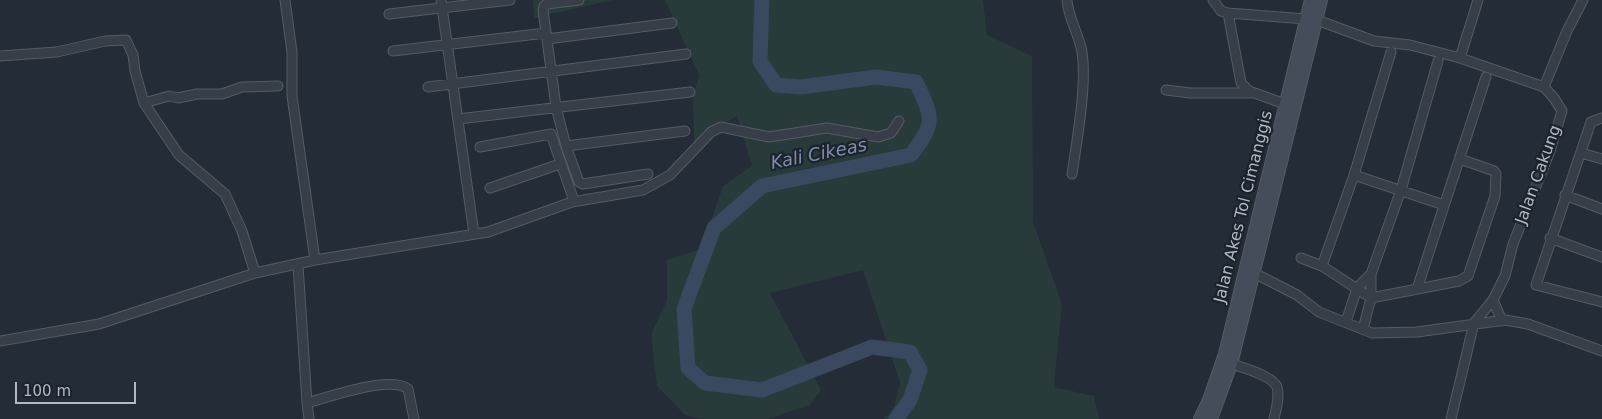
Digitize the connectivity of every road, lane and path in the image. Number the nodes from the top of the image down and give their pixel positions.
1 (285, 0) edge
2 (510, 0) edge
3 (579, 0) edge
4 (1067, 0) edge
5 (1213, 0) edge
6 (1311, 0) edge
7 (1322, 0) edge
8 (1478, 0) edge
9 (1583, 0) edge
10 (441, 3) edge
11 (1228, 13) junction
12 (389, 14) dead end
13 (1312, 19) junction
14 (672, 23) dead end
15 (547, 36) junction
16 (446, 45) junction
17 (393, 51) dead end
18 (1391, 52) dead end
19 (686, 54) dead end
20 (0, 56) edge
21 (1460, 58) junction
22 (1438, 61) dead end
23 (551, 71) junction
24 (1486, 77) dead end
25 (452, 85) junction
26 (278, 86) dead end
27 (428, 87) dead end
28 (1544, 87) junction
29 (1166, 90) dead end
30 (690, 92) dead end
31 (1254, 93) junction
32 (144, 103) junction
33 (1285, 104) junction
34 (556, 108) junction
35 (1602, 118) edge
36 (458, 119) junction
37 (900, 121) dead end
38 (685, 131) dead end
39 (566, 146) junction
40 (480, 147) dead end
41 (1581, 153) junction
42 (1460, 159) junction
43 (1602, 160) edge
44 (560, 164) junction
45 (648, 174) dead end
46 (1072, 174) dead end
47 (1354, 175) junction
48 (490, 188) dead end
49 (1401, 190) junction
50 (1564, 195) junction
51 (574, 201) junction
52 (1444, 205) junction
53 (1602, 209) edge
54 (474, 234) junction
55 (1550, 238) junction
56 (1602, 257) edge
57 (1301, 258) dead end
58 (315, 260) junction
59 (298, 265) junction
60 (1322, 266) junction
61 (255, 273) junction
62 (1254, 273) junction
63 (1371, 274) junction
64 (1356, 288) junction
65 (1417, 289) junction
66 (1372, 298) junction
67 (1493, 300) junction
68 (1602, 302) edge
69 (1502, 321) junction
70 (1346, 322) junction
71 (1474, 323) junction
72 (1363, 329) junction
73 (0, 341) edge
74 (1602, 351) edge
75 (1231, 364) junction
76 (307, 403) junction
77 (309, 419) edge
78 (414, 419) edge
79 (1200, 419) edge
80 (1211, 419) edge
81 (1274, 419) edge
82 (1451, 419) edge

1 - 58 street
2 - 10 street
3 - 15 street
4 - 46 street
5 - 11 street
6 - 13 main road, Jalan Akes Tol Cimanggis
7 - 13 main road, Jalan Akes Tol Cimanggis
8 - 21 street
9 - 28 street
10 - 12 street
10 - 16 street
11 - 13 street
11 - 31 street
13 - 21 street
13 - 33 main road, Jalan Akes Tol Cimanggis
13 - 62 main road, Jalan Akes Tol Cimanggis
14 - 15 street
15 - 16 street
15 - 23 street
16 - 17 street
16 - 25 street
18 - 47 street
19 - 23 street
20 - 32 street
21 - 28 street
22 - 49 street
23 - 25 street
23 - 34 street
24 - 42 street
25 - 27 street
25 - 36 street
26 - 32 street
28 - 67 street, Jalan Cakung
29 - 31 street
30 - 34 street
31 - 33 street
32 - 61 street
33 - 79 main road, Jalan Akes Tol Cimanggis
34 - 36 street
34 - 39 street
35 - 41 street
36 - 54 street
37 - 51 street
38 - 39 street
39 - 45 street
40 - 44 street
41 - 43 street
41 - 50 street
42 - 52 street
42 - 65 street
44 - 48 street
44 - 51 street
47 - 49 street
47 - 60 street
49 - 52 street
49 - 63 street
50 - 53 street
50 - 55 street
51 - 54 street
52 - 65 street
54 - 58 street
55 - 56 street
55 - 68 street
57 - 60 street
58 - 59 street
59 - 61 street
59 - 76 street
60 - 64 street
61 - 73 street
62 - 70 street
62 - 75 main road, Jalan Akes Tol Cimanggis
63 - 64 street
63 - 66 street
64 - 66 street
64 - 70 street
65 - 66 street
66 - 72 street
67 - 69 street
67 - 71 street, Jalan Cakung
69 - 71 street
69 - 74 street
70 - 72 street
71 - 72 street
71 - 82 street
75 - 80 main road, Jalan Akes Tol Cimanggis
75 - 81 street
76 - 77 street
76 - 78 street

